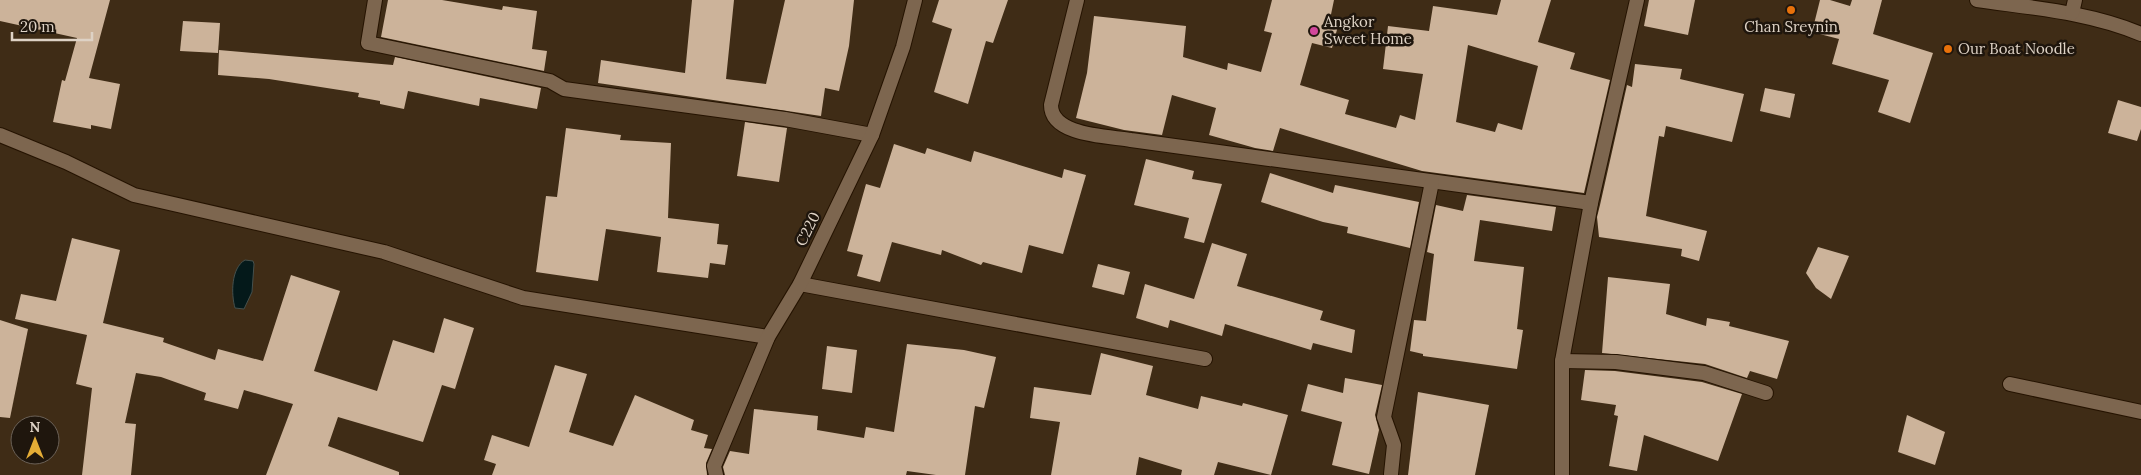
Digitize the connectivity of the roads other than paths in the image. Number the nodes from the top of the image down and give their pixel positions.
1 (375, 0) edge
2 (916, 0) edge
3 (1076, 0) edge
4 (1637, 0) edge
5 (1977, 0) edge
6 (2074, 6) edge
7 (2141, 34) edge
8 (0, 135) edge
9 (872, 135) junction
10 (1432, 182) junction
11 (1591, 203) junction
12 (800, 284) junction
13 (768, 337) junction
14 (1205, 358) dead end
15 (1562, 361) junction
16 (2010, 384) dead end
17 (1766, 393) dead end
18 (2141, 412) edge
19 (715, 471) edge
20 (1391, 474) dead end
21 (1562, 475) edge

1 - 9 street
2 - 9 street, C220
3 - 10 street
4 - 11 street
5 - 6 street
6 - 7 street
8 - 13 street
9 - 12 street, C220
10 - 11 street
10 - 20 street
11 - 15 street
12 - 13 street, C220
12 - 14 street
13 - 19 street, C220
15 - 17 street
15 - 21 street
16 - 18 street

